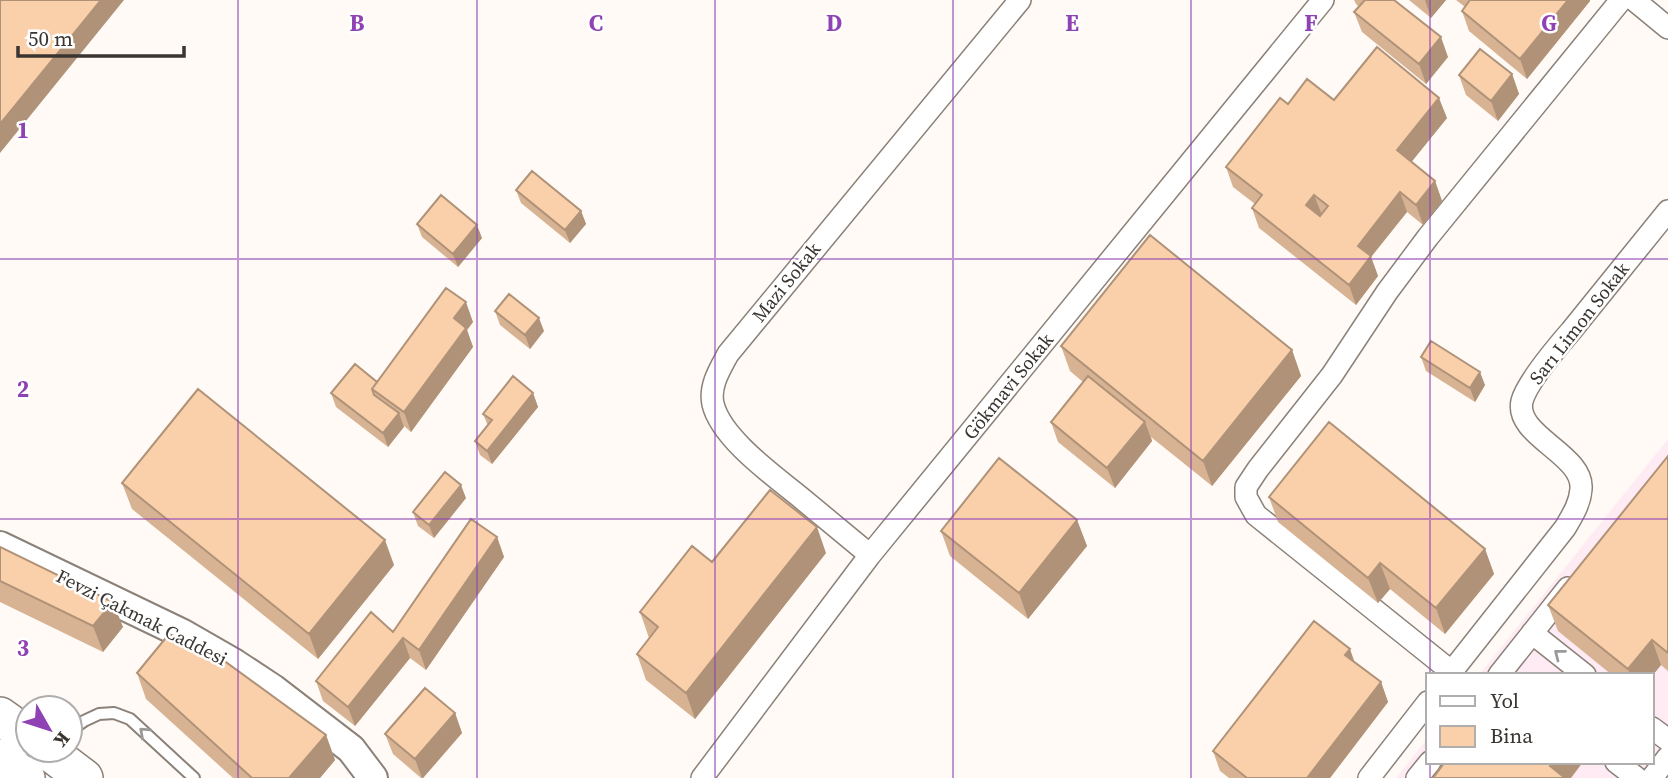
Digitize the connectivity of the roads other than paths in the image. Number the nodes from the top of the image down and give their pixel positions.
1 (1020, 0) edge
2 (1322, 0) edge
3 (1621, 0) edge
4 (1634, 0) edge
5 (1668, 28) edge
6 (1668, 211) edge
7 (0, 546) edge
8 (870, 555) junction
9 (1583, 570) edge
10 (1532, 634) junction
11 (1451, 673) edge
12 (1502, 673) edge
13 (1582, 673) edge
14 (1426, 705) edge
15 (84, 721) edge
16 (1654, 729) edge
17 (1668, 740) edge
18 (1668, 757) edge
19 (0, 760) edge
20 (66, 764) edge
21 (1428, 764) edge
22 (1619, 764) edge
23 (17, 778) edge
24 (26, 778) edge
25 (84, 778) edge
26 (194, 778) edge
27 (373, 778) edge
28 (702, 778) edge
29 (1369, 778) edge
30 (1417, 778) edge
31 (1637, 778) edge
32 (1652, 778) edge

1 - 8 street, Mazi Sokak
2 - 8 street, Gökmavi Sokak
3 - 11 street
4 - 5 street
6 - 11 street, Sarı Limon Sokak
7 - 27 street, Fevzi Çakmak Caddesi
8 - 28 street, Gökmavi Sokak
9 - 10 street
10 - 12 street
13 -> 10 street
14 - 29 street
26 -> 15 lane
16 - 17 street
18 - 32 street
19 - 23 highway
19 - 24 highway
20 - 25 highway
21 - 30 street
22 - 31 street

